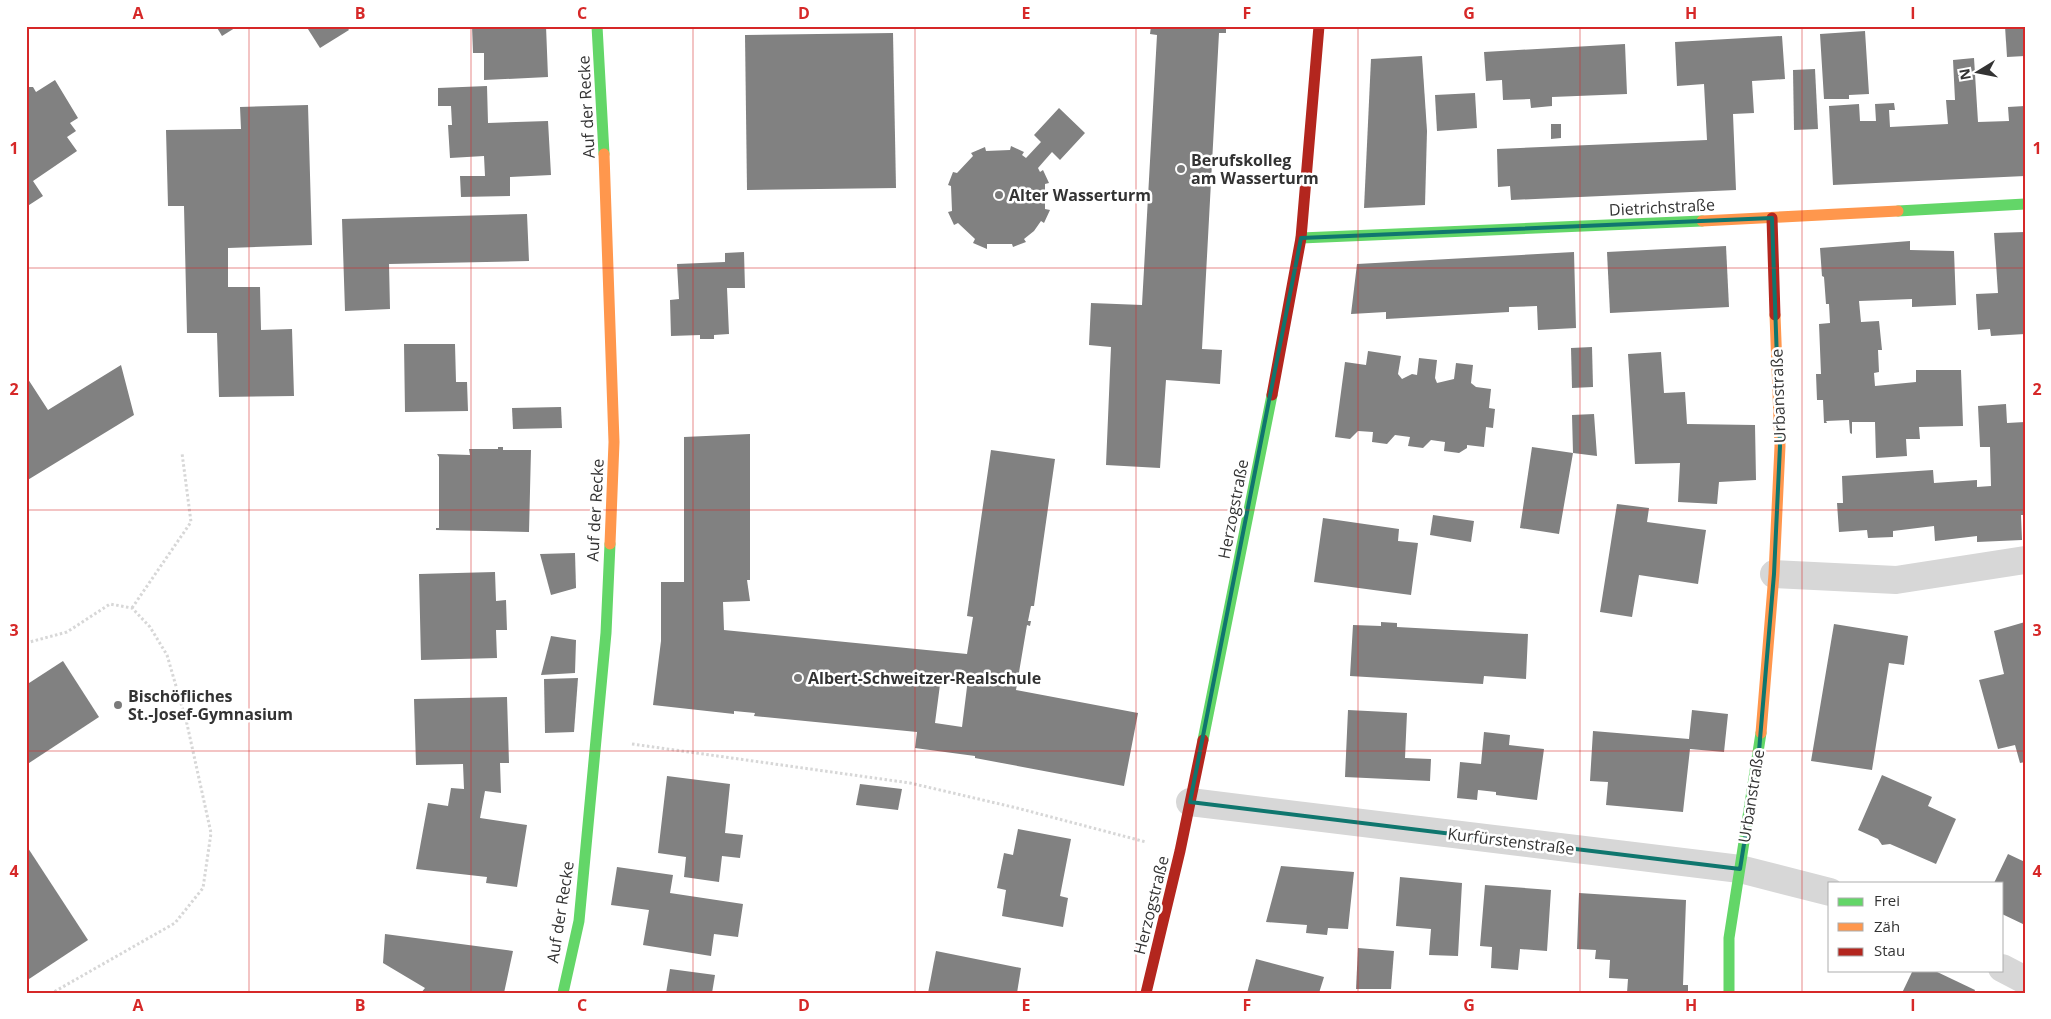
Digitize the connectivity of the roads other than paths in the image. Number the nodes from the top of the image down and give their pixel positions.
1 (597, 26) edge
2 (1319, 26) edge
3 (2025, 204) edge
4 (1772, 218) junction
5 (1301, 238) junction
6 (2025, 560) edge
7 (1774, 574) junction
8 (1190, 802) junction
9 (1740, 869) junction
10 (1828, 891) edge
11 (2004, 969) edge
12 (2025, 980) edge
13 (563, 993) edge
14 (1146, 993) edge
15 (1729, 993) edge

1 - 13 street, Auf der Recke
2 - 5 street, Herzogstraße
3 - 4 street, Dietrichstraße
4 - 5 street, Dietrichstraße
4 - 7 street, Urbanstraße
5 - 8 street, Herzogstraße
6 - 7 street
7 - 9 street, Urbanstraße
8 - 9 street, Kurfürstenstraße
8 - 14 street, Herzogstraße
9 - 10 street, Kurfürstenstraße
9 - 15 street, Urbanstraße
11 - 12 street

